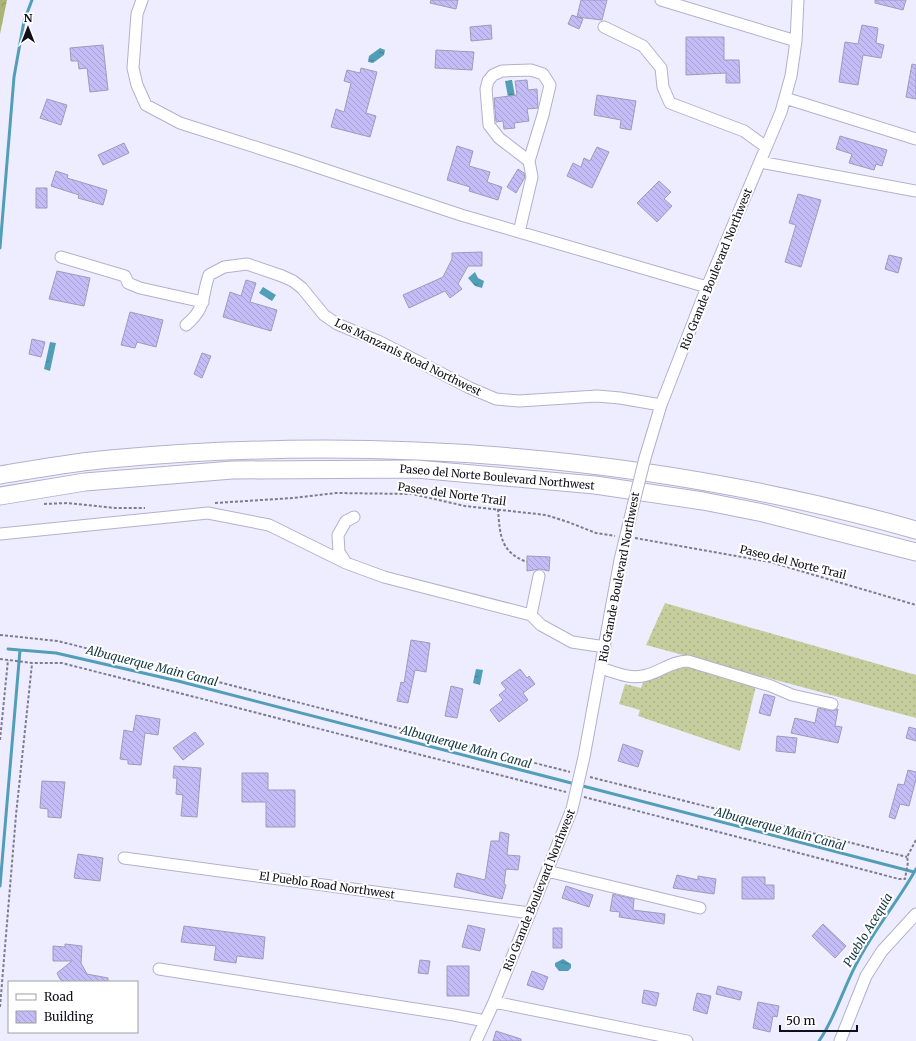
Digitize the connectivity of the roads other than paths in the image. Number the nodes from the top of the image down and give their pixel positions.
1 (142, 0) edge
2 (661, 0) edge
3 (798, 0) edge
4 (604, 27) dead end
5 (796, 41) junction
6 (785, 98) junction
7 (916, 138) edge
8 (766, 147) junction
9 (529, 161) junction
10 (760, 162) junction
11 (916, 191) edge
12 (519, 232) junction
13 (61, 257) dead end
14 (707, 288) junction
15 (203, 302) junction
16 (186, 325) dead end
17 (661, 405) junction
18 (0, 475) edge
19 (0, 496) edge
20 (354, 517) dead end
21 (916, 530) edge
22 (0, 534) edge
23 (916, 552) edge
24 (346, 563) junction
25 (539, 576) dead end
26 (531, 615) junction
27 (605, 647) junction
28 (601, 668) junction
29 (832, 704) dead end
30 (124, 858) dead end
31 (547, 871) junction
32 (700, 908) dead end
33 (530, 913) junction
34 (916, 914) edge
35 (159, 969) dead end
36 (494, 1002) junction
37 (485, 1021) junction
38 (476, 1041) edge
39 (687, 1041) edge
40 (840, 1041) edge

1 - 12 street
2 - 5 street
3 - 5 street, Rio Grande Boulevard Northwest
4 - 8 street
5 - 6 street, Rio Grande Boulevard Northwest
6 - 7 street
6 - 8 street, Rio Grande Boulevard Northwest
8 - 10 street, Rio Grande Boulevard Northwest
9 - 9 street
9 - 12 street
10 - 11 street
10 - 14 street, Rio Grande Boulevard Northwest
12 - 14 street
13 - 15 street
14 - 17 street, Rio Grande Boulevard Northwest
15 - 16 street, Los Manzanis Road Northwest
15 - 17 street, Los Manzanis Road Northwest
17 - 27 street, Rio Grande Boulevard Northwest, bridge
18 - 21 highway, Paseo del Norte Boulevard Northwest
19 - 23 highway, Paseo del Norte Boulevard Northwest
20 - 24 street
22 - 24 street
24 - 26 street
25 - 26 street
26 - 27 street
27 - 28 street, Rio Grande Boulevard Northwest
28 - 29 street
28 - 31 street, Rio Grande Boulevard Northwest
30 - 33 street, El Pueblo Road Northwest
31 - 32 street
31 - 33 street, Rio Grande Boulevard Northwest
33 - 36 street, Rio Grande Boulevard Northwest
34 - 40 street
35 - 37 street
36 - 37 street, Rio Grande Boulevard Northwest
36 - 39 street
37 - 38 street, Rio Grande Boulevard Northwest

